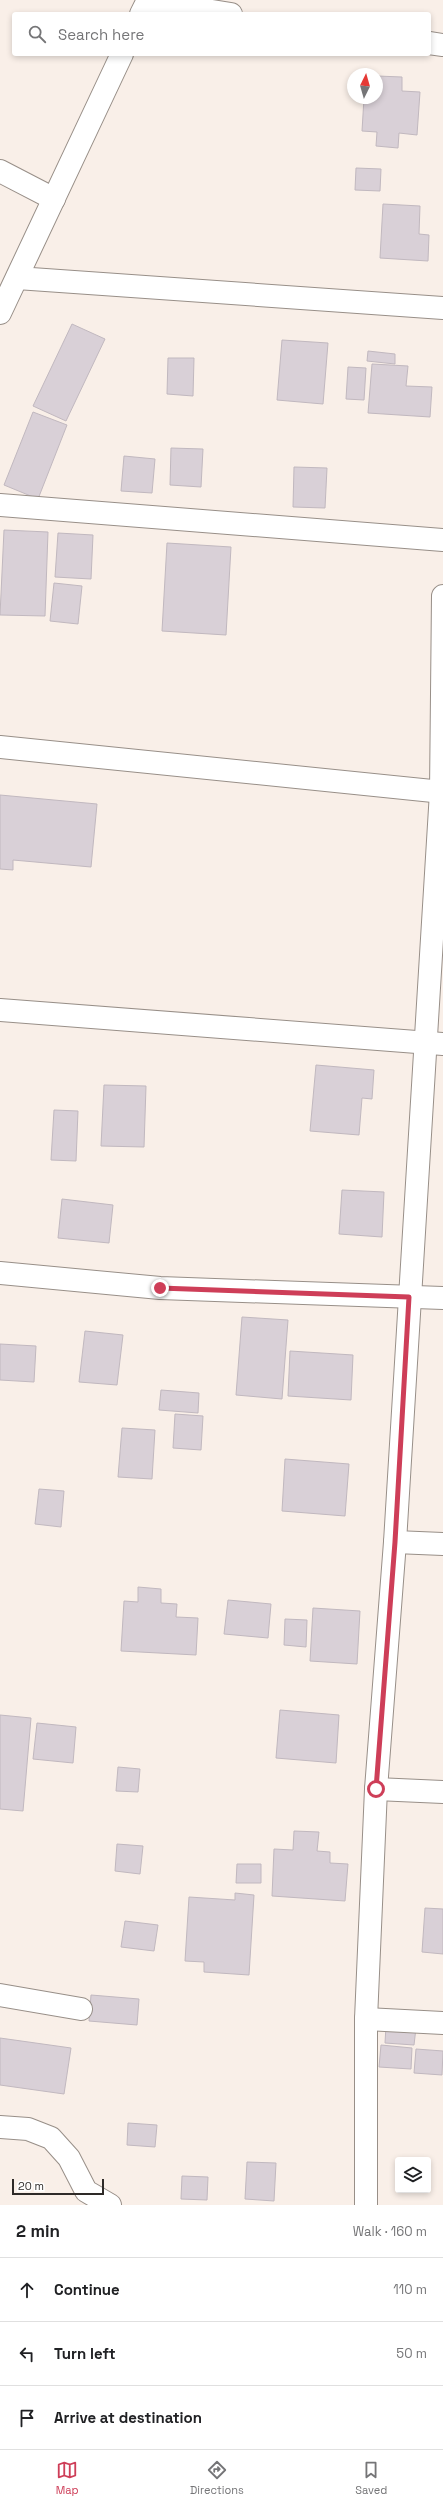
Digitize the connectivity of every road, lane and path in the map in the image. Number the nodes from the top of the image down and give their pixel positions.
1 (145, 5) edge
2 (212, 12) edge
3 (431, 43) edge
4 (443, 45) edge
5 (121, 56) edge
6 (0, 171) edge
7 (54, 199) junction
8 (17, 278) junction
9 (443, 308) edge
10 (0, 313) edge
11 (0, 504) edge
12 (443, 540) edge
13 (443, 596) edge
14 (0, 747) edge
15 (442, 792) edge
16 (0, 1010) edge
17 (434, 1043) edge
18 (0, 1273) edge
19 (409, 1297) junction
20 (443, 1298) edge
21 (395, 1542) junction
22 (443, 1544) edge
23 (376, 1789) junction
24 (443, 1792) edge
25 (0, 1995) edge
26 (81, 2009) dead end
27 (366, 2020) junction
28 (443, 2023) edge
29 (0, 2127) edge
30 (110, 2205) edge
31 (366, 2205) edge

1 - 2 street
3 - 4 street
5 - 7 street
6 - 7 street
7 - 8 street
8 - 9 street
8 - 10 street
11 - 12 street
13 - 15 street
14 - 15 street
15 - 17 street
16 - 17 street
17 - 19 street
18 - 19 street
19 - 20 street
19 - 21 street
21 - 22 street
21 - 23 street
23 - 24 street
23 - 27 street
25 - 26 street
27 - 28 street
27 - 31 street
29 - 30 street

